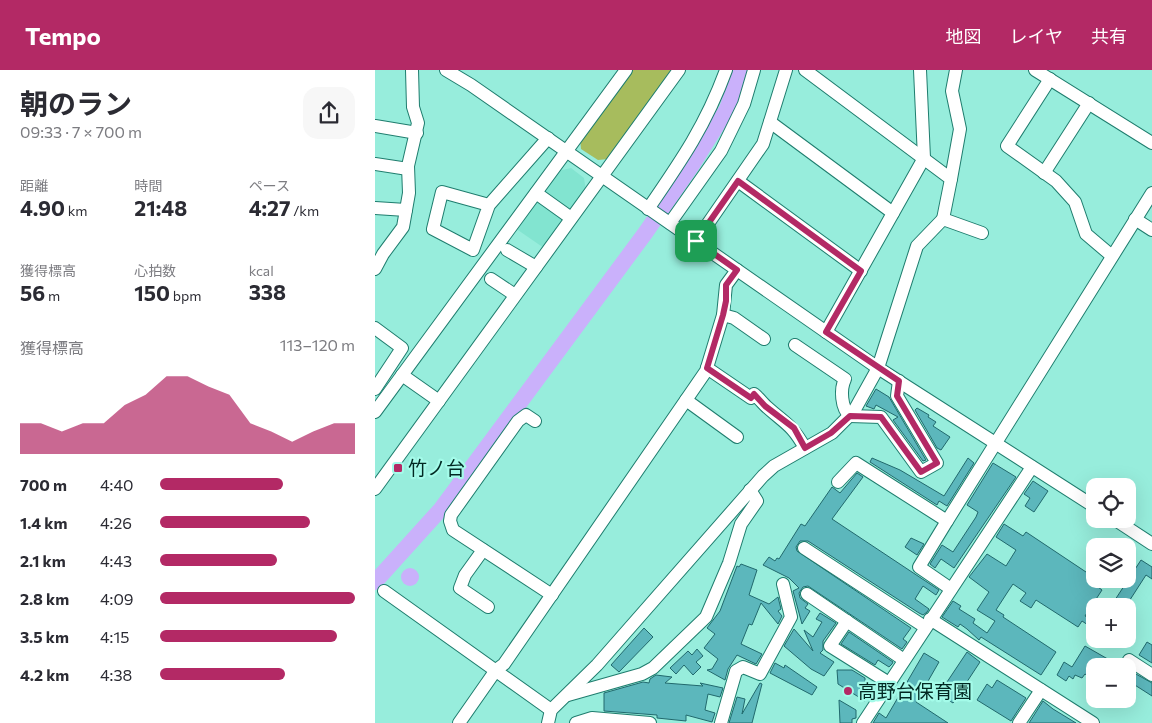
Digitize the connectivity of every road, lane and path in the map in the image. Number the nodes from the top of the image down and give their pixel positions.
1 (412, 70) edge
2 (446, 70) edge
3 (626, 70) edge
4 (679, 70) edge
5 (726, 70) edge
6 (754, 70) edge
7 (786, 70) edge
8 (805, 70) edge
9 (956, 70) edge
10 (1035, 70) edge
11 (916, 72) edge
12 (1050, 79) junction
13 (1089, 103) junction
14 (770, 122) junction
15 (375, 126) edge
16 (417, 133) junction
17 (548, 138) junction
18 (1152, 143) edge
19 (566, 151) junction
20 (924, 158) junction
21 (375, 164) edge
22 (408, 169) junction
23 (1044, 173) junction
24 (601, 176) junction
25 (951, 179) junction
26 (738, 181) junction
27 (536, 193) junction
28 (1152, 193) edge
29 (489, 205) junction
30 (375, 208) edge
31 (407, 210) junction
32 (650, 210) junction
33 (893, 212) junction
34 (571, 218) junction
35 (943, 219) junction
36 (1135, 219) junction
37 (668, 222) junction
38 (1152, 230) edge
39 (982, 233) dead end
40 (696, 241) junction
41 (507, 250) dead end
42 (1112, 256) junction
43 (536, 267) junction
44 (375, 269) edge
45 (737, 270) junction
46 (861, 271) junction
47 (491, 279) dead end
48 (515, 295) junction
49 (723, 315) junction
50 (375, 328) edge
51 (826, 332) junction
52 (764, 339) dead end
53 (795, 345) dead end
54 (707, 368) junction
55 (878, 368) junction
56 (402, 375) junction
57 (899, 381) junction
58 (375, 389) edge
59 (686, 400) junction
60 (439, 401) junction
61 (375, 412) edge
62 (850, 416) junction
63 (535, 421) dead end
64 (737, 437) dead end
65 (995, 443) junction
66 (805, 448) junction
67 (1032, 466) junction
68 (838, 482) dead end
69 (375, 489) edge
70 (750, 490) junction
71 (1086, 501) edge
72 (947, 521) junction
73 (718, 527) junction
74 (1128, 528) edge
75 (736, 542) junction
76 (1152, 544) edge
77 (804, 548) dead end
78 (483, 550) junction
79 (783, 584) dead end
80 (951, 589) junction
81 (384, 591) dead end
82 (807, 594) dead end
83 (552, 595) junction
84 (488, 607) dead end
85 (847, 621) junction
86 (927, 623) junction
87 (904, 660) junction
88 (1136, 665) edge
89 (496, 670) junction
90 (1152, 675) edge
91 (889, 683) junction
92 (1041, 690) junction
93 (563, 697) junction
94 (551, 710) junction
95 (459, 723) edge
96 (547, 723) edge
97 (576, 723) edge
98 (650, 723) edge
99 (721, 723) edge
100 (863, 723) edge
101 (1019, 723) edge
102 (1093, 723) edge

1 - 16 street
2 - 17 street
3 - 19 street
4 - 24 street
5 - 32 street
6 - 37 street
7 - 14 street
8 - 20 street
9 - 25 street
10 - 12 street
11 - 20 street
12 - 13 street
12 - 23 street
13 - 18 street
13 - 23 street
14 - 26 street
14 - 33 street
15 - 16 street
16 - 22 street
17 - 19 street
17 - 29 street
19 - 24 street
19 - 27 street
20 - 25 street
20 - 33 street
21 - 22 street
22 - 31 street
23 - 42 street
24 - 32 street
24 - 34 street
25 - 35 street
26 - 40 street
26 - 46 street
27 - 34 street
27 - 56 street
28 - 36 street
29 - 29 street
30 - 31 street
31 - 44 street
32 - 37 street
33 - 46 street
34 - 43 street
35 - 39 street
35 - 55 street
36 - 38 street
36 - 42 street
37 - 40 street
40 - 45 street
41 - 43 street
42 - 65 street
43 - 48 street
45 - 49 street
45 - 51 street
46 - 51 street
47 - 48 street
48 - 60 street
49 - 52 street
49 - 54 street
50 - 58 street
51 - 55 street
53 - 62 street
54 - 59 street
54 - 66 street
55 - 57 street
55 - 62 street
56 - 60 street
56 - 61 street
57 - 62 street
57 - 65 street
59 - 64 street
59 - 83 street
60 - 69 street
62 - 66 street
63 - 78 street
65 - 67 street
65 - 72 street
66 - 70 street
67 - 71 street
67 - 80 street
68 - 72 street
70 - 73 street
70 - 75 street
72 - 80 street
73 - 75 street
73 - 93 street
74 - 76 street
75 - 93 street
77 - 86 street
78 - 83 street
78 - 84 street
79 - 99 street
80 - 86 street
81 - 89 street
82 - 85 street
83 - 89 street
85 - 87 street
85 - 91 street
86 - 87 street
86 - 92 street
87 - 91 street
88 - 90 street
89 - 94 street
89 - 95 street
91 - 100 street
92 - 101 street
92 - 102 street
93 - 94 street
94 - 96 street
97 - 98 street

